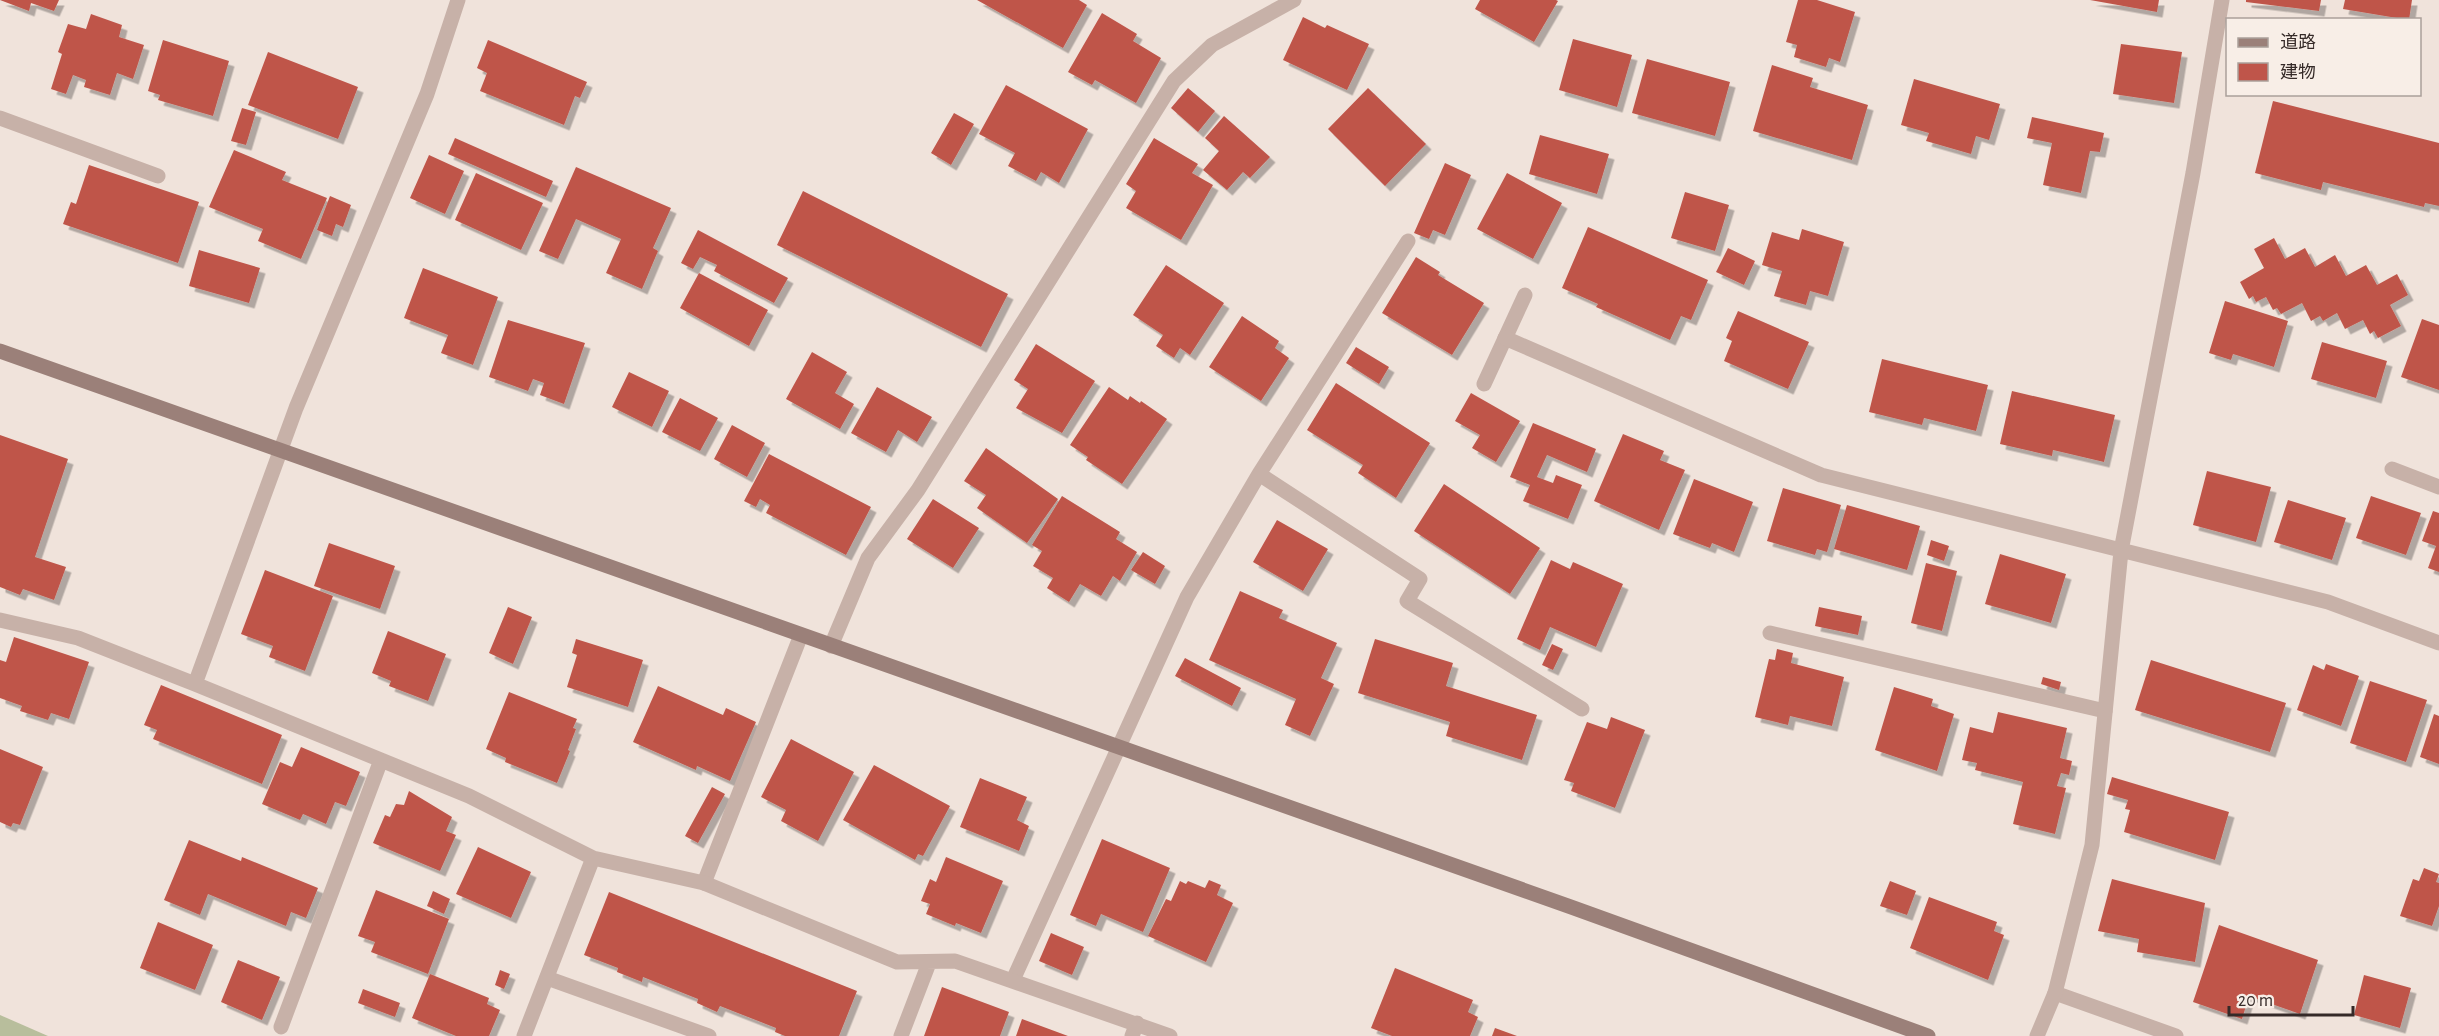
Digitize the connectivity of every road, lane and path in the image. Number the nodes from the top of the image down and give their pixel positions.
1 (458, 0) edge
2 (2222, 0) edge
3 (1283, 2) edge
4 (0, 118) edge
5 (158, 176) dead end
6 (1408, 241) dead end
7 (1526, 294) dead end
8 (1505, 338) junction
9 (0, 351) edge
10 (1484, 384) dead end
11 (282, 451) junction
12 (2392, 469) dead end
13 (1259, 474) junction
14 (2438, 484) edge
15 (2121, 551) junction
16 (0, 620) edge
17 (1770, 633) dead end
18 (801, 635) junction
19 (2439, 643) edge
20 (831, 646) junction
21 (195, 684) junction
22 (1582, 709) dead end
23 (2105, 711) junction
24 (1117, 747) junction
25 (381, 760) junction
26 (593, 858) junction
27 (704, 883) junction
28 (929, 963) junction
29 (547, 978) junction
30 (1013, 980) junction
31 (2055, 993) junction
32 (281, 1027) dead end
33 (1134, 1030) edge
34 (525, 1036) edge
35 (709, 1036) edge
36 (901, 1036) edge
37 (1170, 1036) edge
38 (1928, 1036) edge
39 (2037, 1036) edge
40 (2176, 1036) edge

1 - 11 street
2 - 15 street
3 - 20 street
4 - 5 street
6 - 13 street
7 - 8 street
8 - 10 street
8 - 15 street
9 - 11 street
11 - 18 street
11 - 21 street
12 - 14 street
13 - 22 street
13 - 24 street
15 - 19 street
15 - 23 street
16 - 21 street
17 - 23 street
18 - 20 street
18 - 27 street
20 - 24 street
21 - 25 street
23 - 31 street
24 - 30 street
24 - 38 street
25 - 26 street
25 - 32 street
26 - 27 street
26 - 29 street
27 - 28 street
28 - 30 street
28 - 36 street
29 - 34 street
29 - 35 street
30 - 33 street
31 - 39 street
31 - 40 street
33 - 37 street

